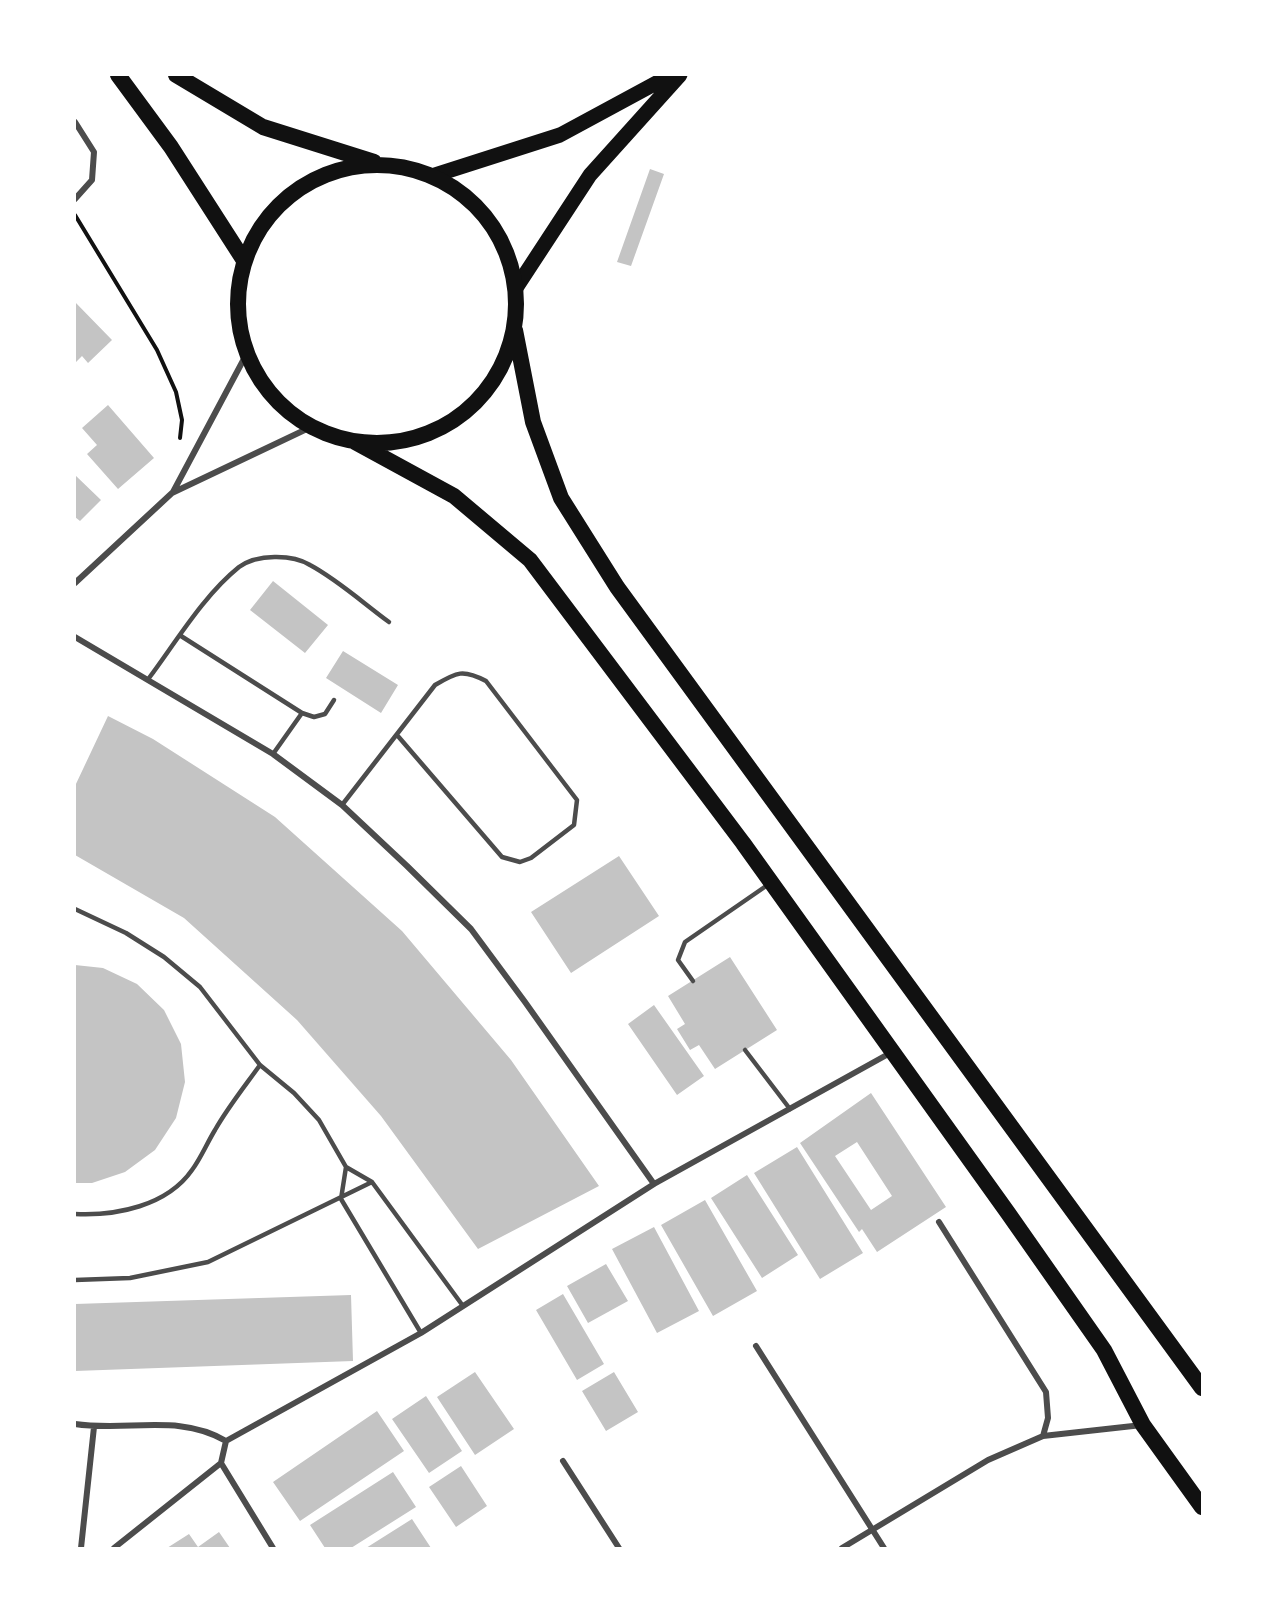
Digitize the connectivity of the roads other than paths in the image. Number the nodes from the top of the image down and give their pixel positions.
1 (118, 75) edge
2 (176, 75) edge
3 (670, 75) edge
4 (680, 75) edge
5 (77, 124) edge
6 (381, 164) junction
7 (432, 176) junction
8 (75, 199) edge
9 (243, 259) junction
10 (516, 288) junction
11 (514, 330) junction
12 (246, 355) junction
13 (311, 427) junction
14 (355, 442) junction
15 (172, 493) junction
16 (75, 583) edge
17 (389, 622) dead end
18 (181, 636) junction
19 (76, 639) edge
20 (149, 678) junction
21 (334, 700) dead end
22 (302, 713) junction
23 (397, 735) junction
24 (273, 754) junction
25 (342, 806) junction
26 (772, 883) junction
27 (75, 909) edge
28 (693, 981) dead end
29 (745, 1050) dead end
30 (893, 1051) junction
31 (260, 1065) junction
32 (789, 1108) junction
33 (346, 1167) junction
34 (372, 1182) junction
35 (654, 1184) junction
36 (341, 1199) junction
37 (75, 1215) edge
38 (939, 1222) dead end
39 (75, 1280) edge
40 (463, 1306) junction
41 (421, 1333) junction
42 (756, 1346) dead end
43 (1202, 1388) edge
44 (75, 1424) edge
45 (1143, 1425) junction
46 (94, 1427) junction
47 (1043, 1436) junction
48 (226, 1441) junction
49 (563, 1461) dead end
50 (221, 1463) junction
51 (1202, 1507) edge
52 (872, 1528) junction
53 (81, 1548) edge
54 (114, 1548) edge
55 (273, 1548) edge
56 (619, 1548) edge
57 (842, 1548) edge
58 (885, 1548) edge

1 - 9 highway
2 - 6 highway
3 - 7 main road
4 - 10 main road
5 - 8 street
6 - 7 highway
6 - 9 highway
7 - 10 highway
9 - 12 highway
10 - 11 highway
11 - 14 highway
11 - 43 highway
12 - 13 highway
12 - 15 street
13 - 14 highway
13 - 15 street
14 - 26 highway
15 - 16 street
17 - 18 lane
18 - 20 lane
18 - 22 lane
19 - 20 street
20 - 24 street
21 - 22 lane
22 - 24 lane
23 - 23 lane
23 - 25 lane
24 - 25 street
25 - 35 street
26 - 28 lane
26 - 30 highway
27 - 31 lane
29 - 32 lane
30 - 32 street
30 - 45 highway
31 - 33 lane
31 - 37 lane
32 - 35 street
33 - 34 lane
33 - 36 lane
34 - 36 lane
34 - 40 lane
35 - 40 street
36 - 39 lane
36 - 41 lane
38 - 47 street
40 - 41 street
41 - 48 street
42 - 52 street
44 - 46 street
45 - 47 street
45 - 51 highway
46 - 48 street
46 - 53 street
47 - 52 street
48 - 50 street
49 - 56 street
50 - 54 street
50 - 55 street
52 - 57 street
52 - 58 street

